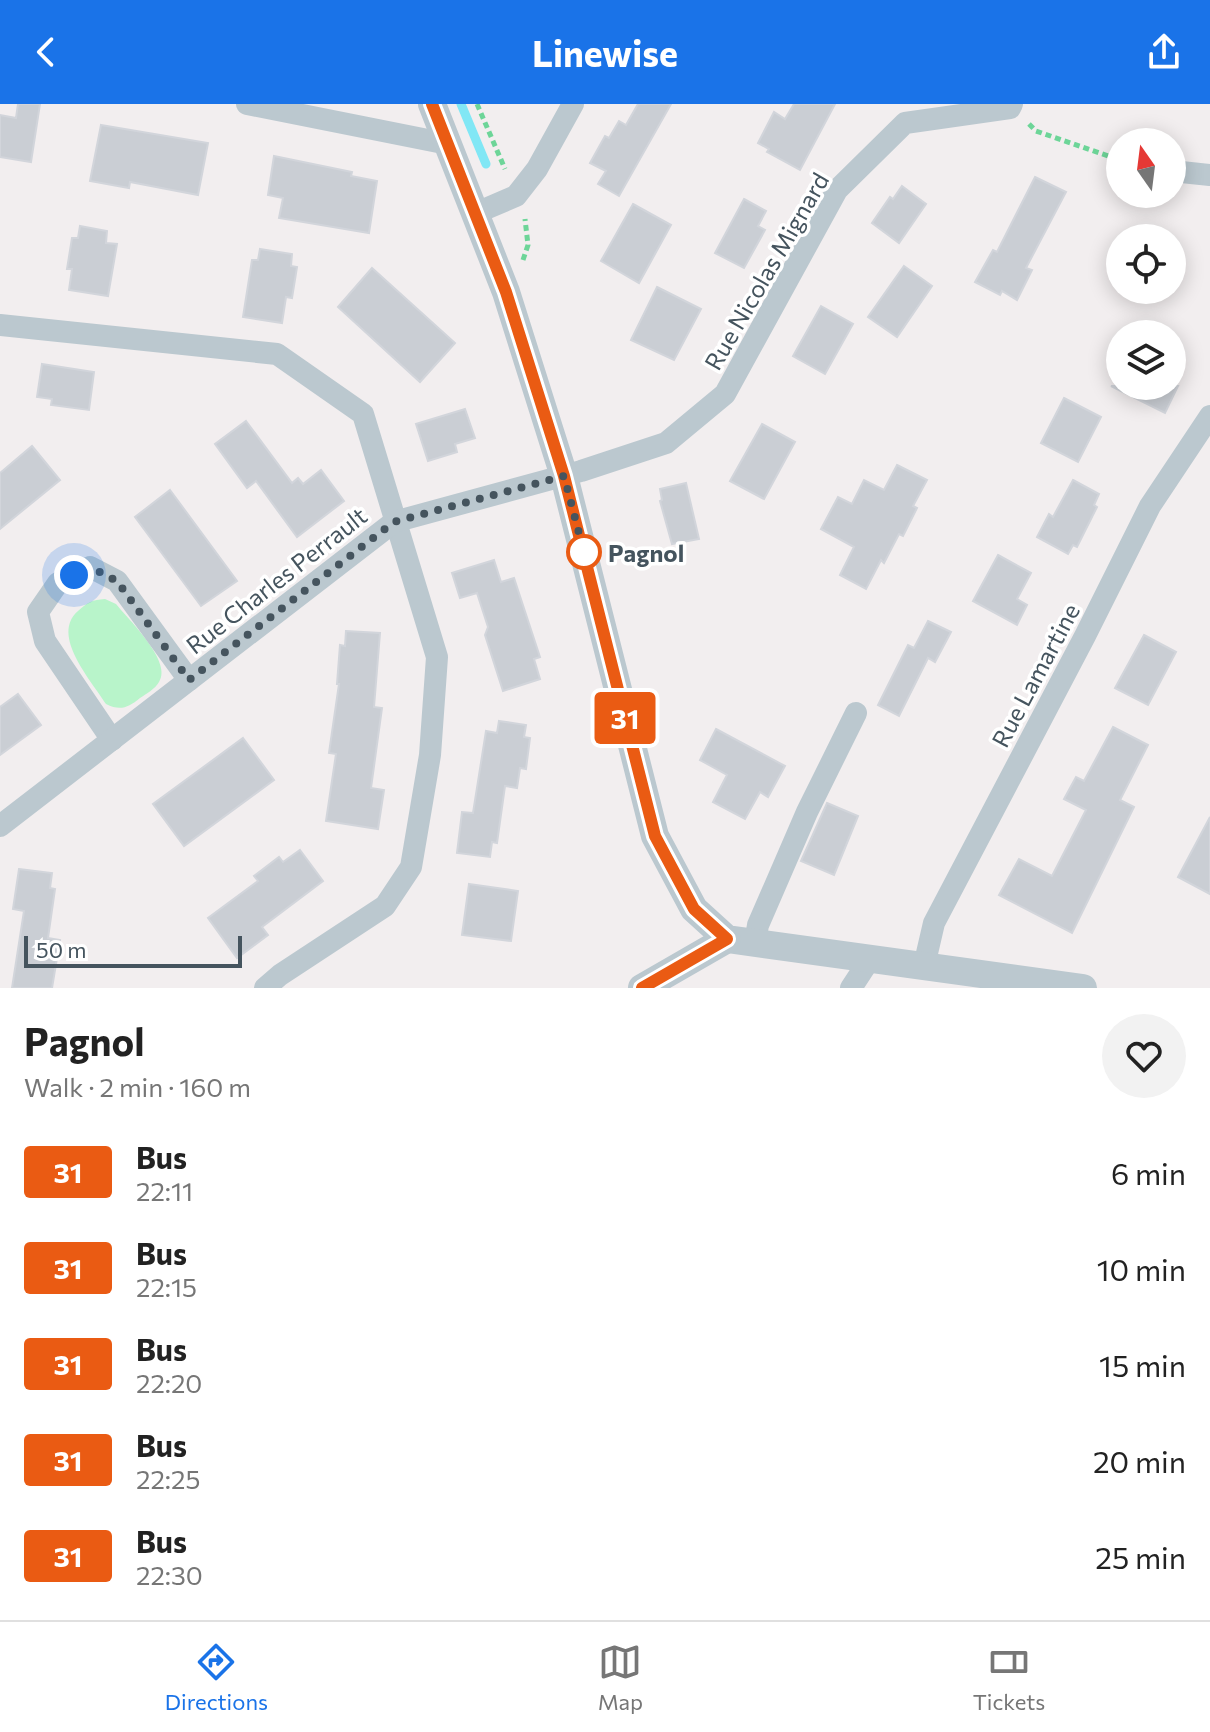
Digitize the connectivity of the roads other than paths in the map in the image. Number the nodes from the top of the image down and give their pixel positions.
1 (247, 104) edge
2 (432, 104) edge
3 (573, 104) edge
4 (1011, 106) edge
5 (448, 144) junction
6 (1186, 172) edge
7 (1210, 175) edge
8 (476, 213) junction
9 (0, 325) edge
10 (1210, 416) edge
11 (564, 476) junction
12 (394, 522) junction
13 (189, 680) junction
14 (856, 713) dead end
15 (112, 740) junction
16 (0, 826) edge
17 (727, 939) junction
18 (755, 943) junction
19 (870, 959) junction
20 (924, 966) junction
21 (265, 988) edge
22 (642, 988) edge
23 (851, 988) edge
24 (1083, 988) edge

1 - 5 street
2 - 5 street
3 - 8 street
4 - 11 street, Rue Nicolas Mignard
5 - 8 street
6 - 7 street
8 - 11 street
9 - 12 street, Rue Charles Perrault
10 - 20 street, Rue Lamartine
11 - 12 street, Rue Charles Perrault
11 - 17 street
12 - 13 street, Rue Charles Perrault
12 - 21 street
13 - 15 street, Rue Charles Perrault
13 - 15 street
14 - 18 street
15 - 16 street, Rue Charles Perrault
17 - 18 street
17 - 22 street
18 - 19 street
19 - 20 street
19 - 23 street
20 - 24 street

